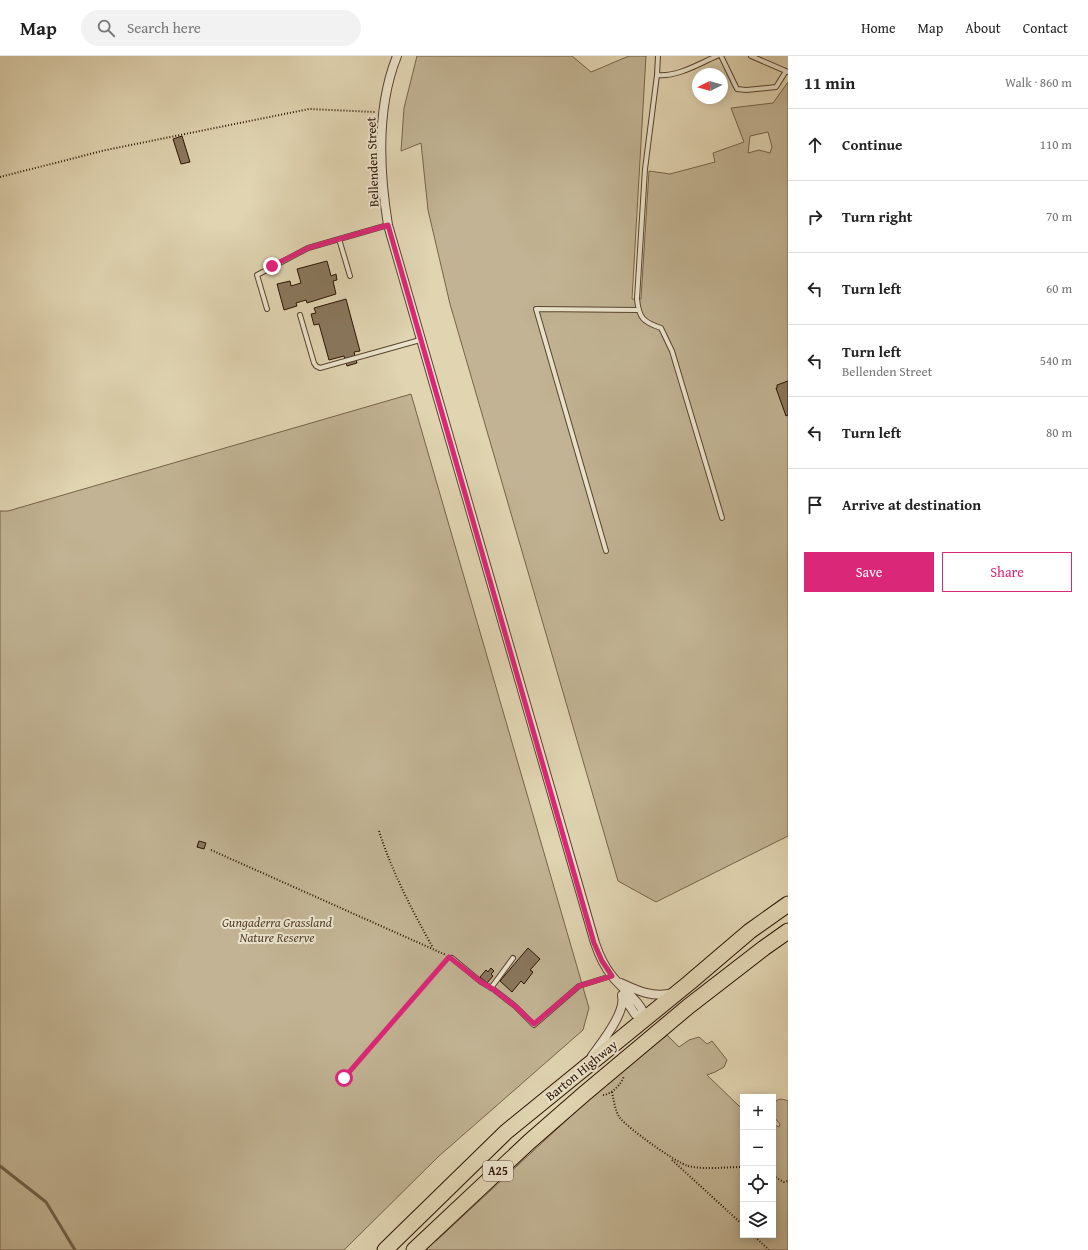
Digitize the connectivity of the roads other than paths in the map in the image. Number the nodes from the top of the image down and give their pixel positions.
1 (397, 56) edge
2 (658, 56) edge
3 (717, 56) edge
4 (721, 56) edge
5 (751, 56) edge
6 (787, 71) edge
7 (657, 74) junction
8 (388, 225) junction
9 (339, 239) junction
10 (350, 276) dead end
11 (267, 309) dead end
12 (638, 310) junction
13 (300, 315) dead end
14 (420, 340) junction
15 (722, 518) dead end
16 (606, 551) dead end
17 (788, 904) edge
18 (788, 931) edge
19 (452, 958) dead end
20 (513, 958) dead end
21 (614, 978) junction
22 (491, 988) junction
23 (677, 992) junction
24 (622, 996) junction
25 (689, 1006) junction
26 (644, 1019) junction
27 (636, 1050) junction
28 (587, 1065) junction
29 (385, 1250) edge
30 (414, 1250) edge

1 - 8 street, Bellenden Street
2 - 7 lane
3 - 7 lane
4 - 6 lane
5 - 6 lane
7 - 12 lane
8 - 9 lane
8 - 14 street, Bellenden Street
9 - 10 lane
9 - 11 lane
12 - 15 lane
12 - 16 lane
13 - 14 lane
14 - 21 street, Bellenden Street
17 - 23 highway, Barton Highway / A25
18 - 25 highway, Barton Highway / A25
19 - 22 lane
20 - 22 lane
21 - 22 lane
21 - 23 street
21 - 24 street, Bellenden Street
21 - 26 street, Bellenden Street
23 - 26 highway, Barton Highway / A25
24 - 26 street, Bellenden Street
24 - 28 street
25 - 26 highway
25 - 27 highway, Barton Highway / A25
26 - 27 highway
26 - 28 highway, Barton Highway / A25
27 - 30 highway, Barton Highway / A25
28 - 29 highway, Barton Highway / A25

